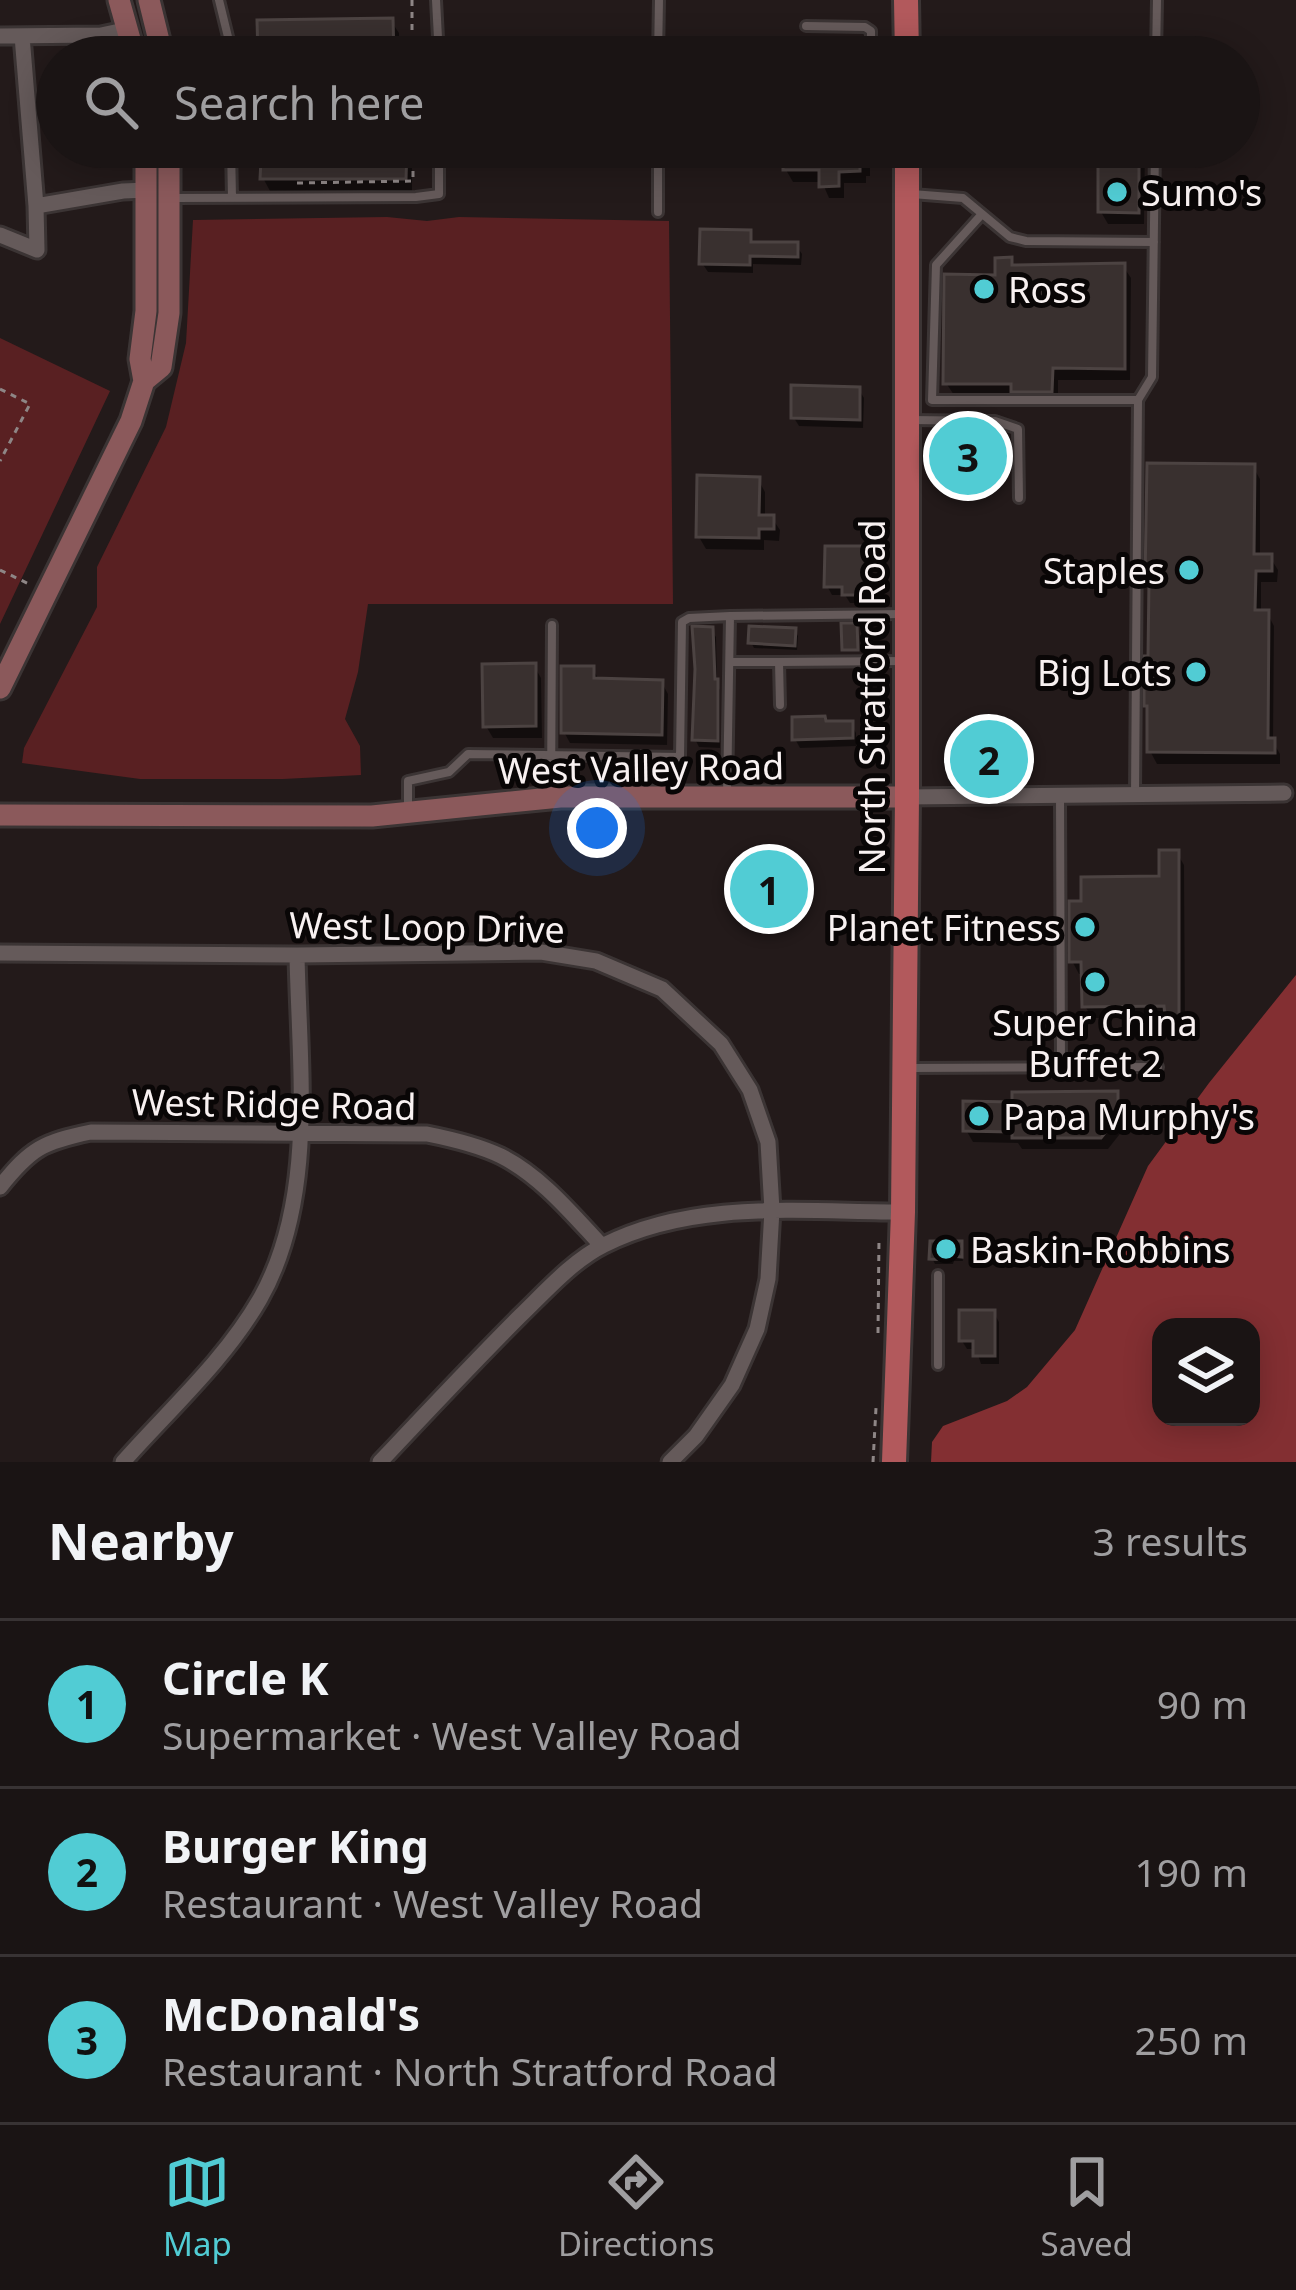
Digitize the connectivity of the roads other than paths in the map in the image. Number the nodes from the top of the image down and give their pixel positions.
1 (119, 0) edge
2 (148, 0) edge
3 (219, 0) edge
4 (436, 0) edge
5 (659, 0) edge
6 (907, 0) edge
7 (1157, 0) edge
8 (806, 26) dead end
9 (129, 28) junction
10 (0, 36) edge
11 (22, 36) junction
12 (131, 36) edge
13 (157, 36) edge
14 (229, 36) edge
15 (438, 36) edge
16 (658, 36) edge
17 (871, 36) edge
18 (907, 36) edge
19 (1156, 36) edge
20 (149, 168) edge
21 (163, 168) edge
22 (231, 168) edge
23 (439, 168) edge
24 (658, 168) edge
25 (907, 168) edge
26 (1155, 168) edge
27 (907, 194) junction
28 (154, 196) junction
29 (232, 198) junction
30 (36, 206) junction
31 (658, 212) dead end
32 (982, 214) junction
33 (0, 235) edge
34 (1154, 242) junction
35 (1138, 400) junction
36 (907, 420) junction
37 (1018, 498) dead end
38 (907, 614) junction
39 (730, 616) junction
40 (553, 625) dead end
41 (908, 661) junction
42 (730, 662) junction
43 (779, 662) junction
44 (0, 688) edge
45 (780, 705) dead end
46 (551, 754) junction
47 (1283, 793) dead end
48 (1060, 795) junction
49 (1135, 795) junction
50 (908, 797) junction
51 (550, 798) junction
52 (727, 798) junction
53 (408, 812) junction
54 (0, 815) edge
55 (0, 952) edge
56 (297, 955) junction
57 (1158, 1067) dead end
58 (904, 1068) junction
59 (1061, 1068) junction
60 (300, 1133) junction
61 (0, 1187) edge
62 (772, 1210) junction
63 (903, 1212) junction
64 (602, 1246) junction
65 (938, 1276) dead end
66 (938, 1365) dead end
67 (123, 1462) edge
68 (380, 1462) edge
69 (670, 1462) edge
70 (894, 1462) edge

1 - 9 main road
2 - 13 main road
3 - 14 lane
4 - 15 lane
5 - 16 lane
6 - 18 main road
7 - 19 lane
8 - 17 lane
9 - 11 street
9 - 12 main road
10 - 11 street
11 - 30 street
20 - 28 main road
21 - 28 main road
22 - 29 lane
23 - 29 lane
24 - 31 lane
25 - 27 main road, North Stratford Road
26 - 34 lane
27 - 32 lane
27 - 36 main road, North Stratford Road
28 - 29 lane
28 - 30 street
28 - 44 main road
30 - 33 street
32 - 34 lane
32 - 35 lane
34 - 35 lane
35 - 49 lane
36 - 37 lane
36 - 38 main road, North Stratford Road
38 - 39 lane
38 - 41 main road, North Stratford Road
39 - 42 lane
39 - 46 lane
40 - 46 lane
41 - 43 lane
41 - 50 main road, North Stratford Road
42 - 43 lane
42 - 52 lane
43 - 45 lane
46 - 51 lane
46 - 53 lane
47 - 49 street, West Valley Road
48 - 49 street, West Valley Road
48 - 50 street, West Valley Road
48 - 59 lane
50 - 52 main road, West Valley Road
50 - 58 main road, North Stratford Road
51 - 52 main road, West Valley Road
51 - 53 main road, West Valley Road
53 - 54 main road, West Valley Road
55 - 56 street, West Loop Drive
56 - 60 street
56 - 62 street, West Loop Drive
57 - 59 lane
58 - 59 lane
58 - 63 main road, North Stratford Road
60 - 61 street, West Ridge Road
60 - 64 street, West Ridge Road
60 - 67 street
62 - 63 street
62 - 64 street
62 - 69 street, West Loop Drive
63 - 70 main road, North Stratford Road
64 - 68 street
65 - 66 lane

